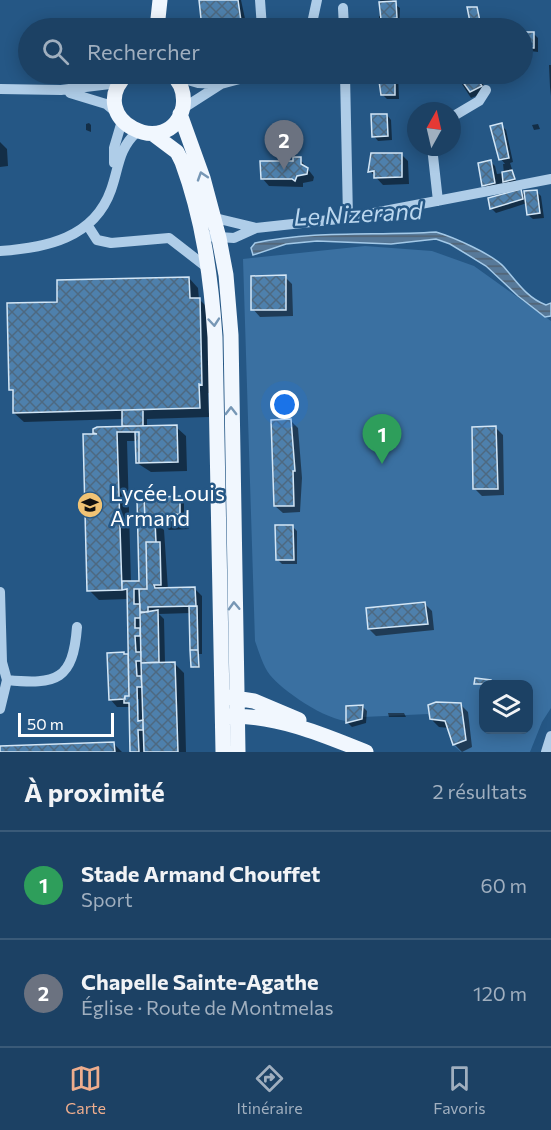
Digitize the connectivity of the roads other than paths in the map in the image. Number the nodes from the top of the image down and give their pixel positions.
1 (160, 0) edge
2 (260, 0) edge
3 (317, 0) edge
4 (343, 8) dead end
5 (158, 18) edge
6 (261, 18) edge
7 (312, 18) edge
8 (344, 18) edge
9 (92, 84) edge
10 (119, 84) edge
11 (178, 84) edge
12 (221, 84) edge
13 (345, 84) edge
14 (0, 89) edge
15 (61, 90) junction
16 (486, 90) dead end
17 (461, 111) edge
18 (181, 112) junction
19 (120, 117) junction
20 (137, 132) junction
21 (153, 134) junction
22 (433, 156) edge
23 (551, 178) edge
24 (113, 181) junction
25 (438, 201) junction
26 (215, 218) junction
27 (348, 218) junction
28 (88, 226) junction
29 (256, 228) junction
30 (0, 251) edge
31 (215, 256) junction
32 (0, 592) edge
33 (77, 627) dead end
34 (7, 680) junction
35 (230, 697) junction
36 (0, 709) edge
37 (230, 716) junction
38 (313, 731) junction
39 (551, 736) edge
40 (223, 752) edge
41 (238, 752) edge
42 (366, 752) edge
43 (546, 752) edge

1 - 5 main road
2 - 6 street
3 - 7 street
4 - 8 street
9 - 15 street
10 - 19 main road
11 - 18 main road
12 - 18 street
13 - 27 street
14 - 15 street
15 - 19 street
16 - 17 street
18 - 21 main road
26 -> 18 main road
19 - 20 main road
19 - 24 street
20 - 21 main road
20 - 24 street
21 - 31 main road
22 - 25 street
23 - 25 street
24 - 28 street
25 - 27 street
26 - 29 street
26 - 31 main road
27 - 29 street
28 - 30 street
28 - 31 street
29 - 31 street
31 - 35 main road
32 - 34 street
33 - 34 street
34 - 36 street
35 - 37 main road
35 - 38 main road
37 - 38 main road
37 - 40 main road
37 - 41 main road
38 - 42 main road
39 - 43 street

